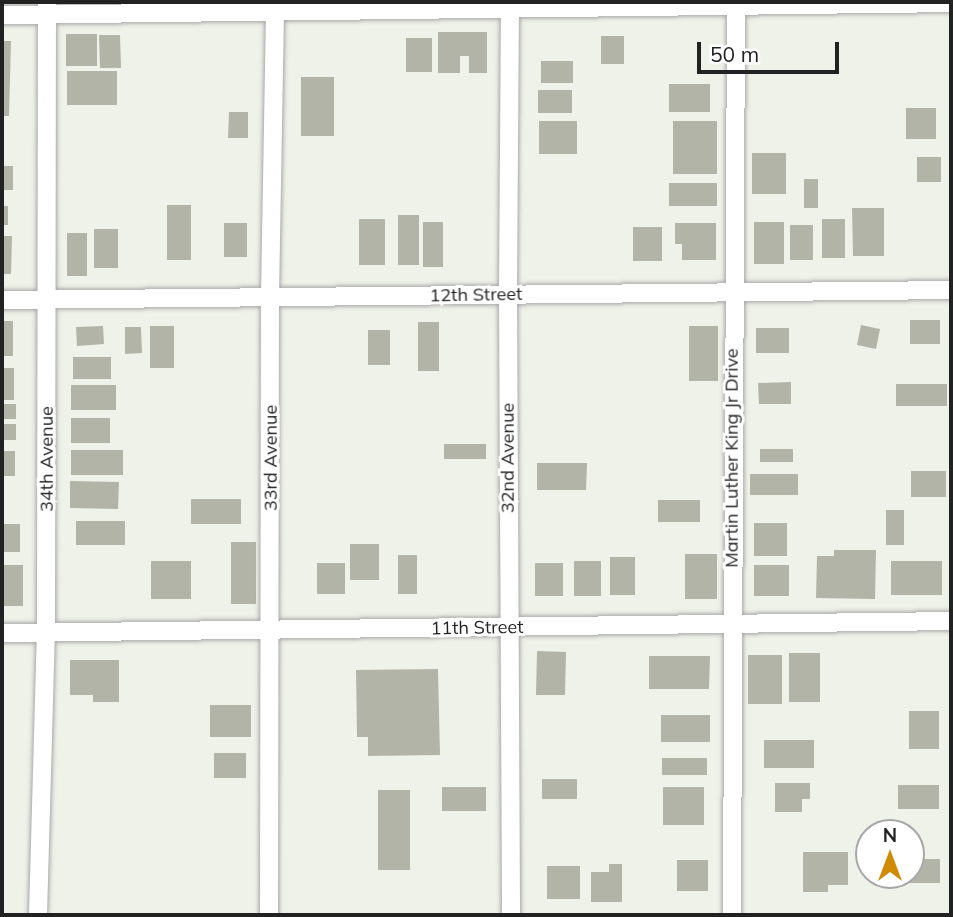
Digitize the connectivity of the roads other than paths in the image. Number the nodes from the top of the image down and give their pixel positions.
1 (951, 3) edge
2 (736, 4) edge
3 (510, 5) edge
4 (275, 6) edge
5 (47, 8) edge
6 (2, 15) edge
7 (951, 290) edge
8 (733, 292) junction
9 (508, 294) junction
10 (270, 297) junction
11 (48, 299) junction
12 (2, 300) edge
13 (951, 621) edge
14 (732, 624) junction
15 (509, 627) junction
16 (271, 630) junction
17 (46, 633) junction
18 (2, 634) edge
19 (37, 915) edge
20 (270, 915) edge
21 (511, 915) edge
22 (732, 915) edge

1 - 2 street
2 - 3 street
2 - 8 street, Martin Luther King Jr Drive
3 - 4 street
3 - 9 street, 32nd Avenue
4 - 5 street
4 - 10 street, 33rd Avenue
5 - 6 street
5 - 11 street, 34th Avenue
7 - 8 street, 12th Street
8 - 9 street, 12th Street
8 - 14 street, Martin Luther King Jr Drive
9 - 10 street, 12th Street
9 - 15 street, 32nd Avenue
10 - 11 street, 12th Street
10 - 16 street, 33rd Avenue
11 - 12 street, 12th Street
11 - 17 street, 34th Avenue
13 - 14 street, 11th Street
14 - 15 street, 11th Street
14 - 22 street, Martin Luther King Jr Drive
15 - 16 street, 11th Street
15 - 21 street, 32nd Avenue
16 - 17 street, 11th Street
16 - 20 street, 33rd Avenue
17 - 18 street, 11th Street
17 - 19 street, 34th Avenue

